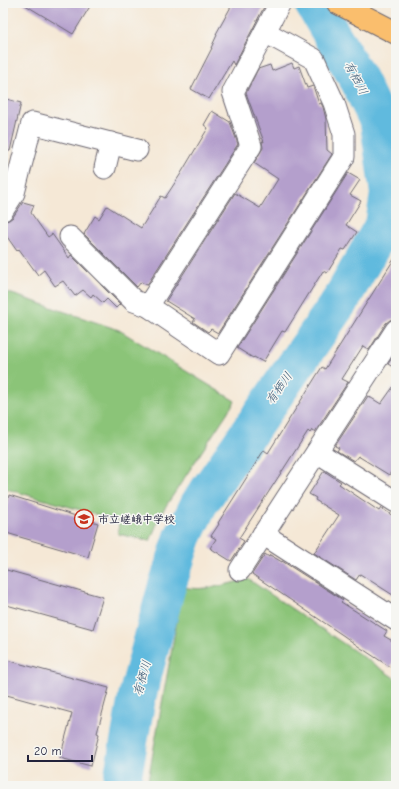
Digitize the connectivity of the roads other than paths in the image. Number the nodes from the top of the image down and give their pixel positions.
1 (280, 3) edge
2 (338, 3) edge
3 (265, 32) junction
4 (396, 33) edge
5 (111, 143) junction
6 (137, 150) dead end
7 (105, 168) dead end
8 (3, 210) edge
9 (70, 237) dead end
10 (148, 306) junction
11 (396, 330) edge
12 (317, 452) junction
13 (396, 502) edge
14 (263, 534) junction
15 (240, 570) dead end
16 (396, 620) edge

1 - 3 street
2 - 4 main road
3 - 10 street
3 - 10 street
5 - 6 street
5 - 7 street
5 - 8 street
9 - 10 street
11 - 12 street
12 - 13 street
12 - 14 street
14 - 15 street
14 - 16 street

